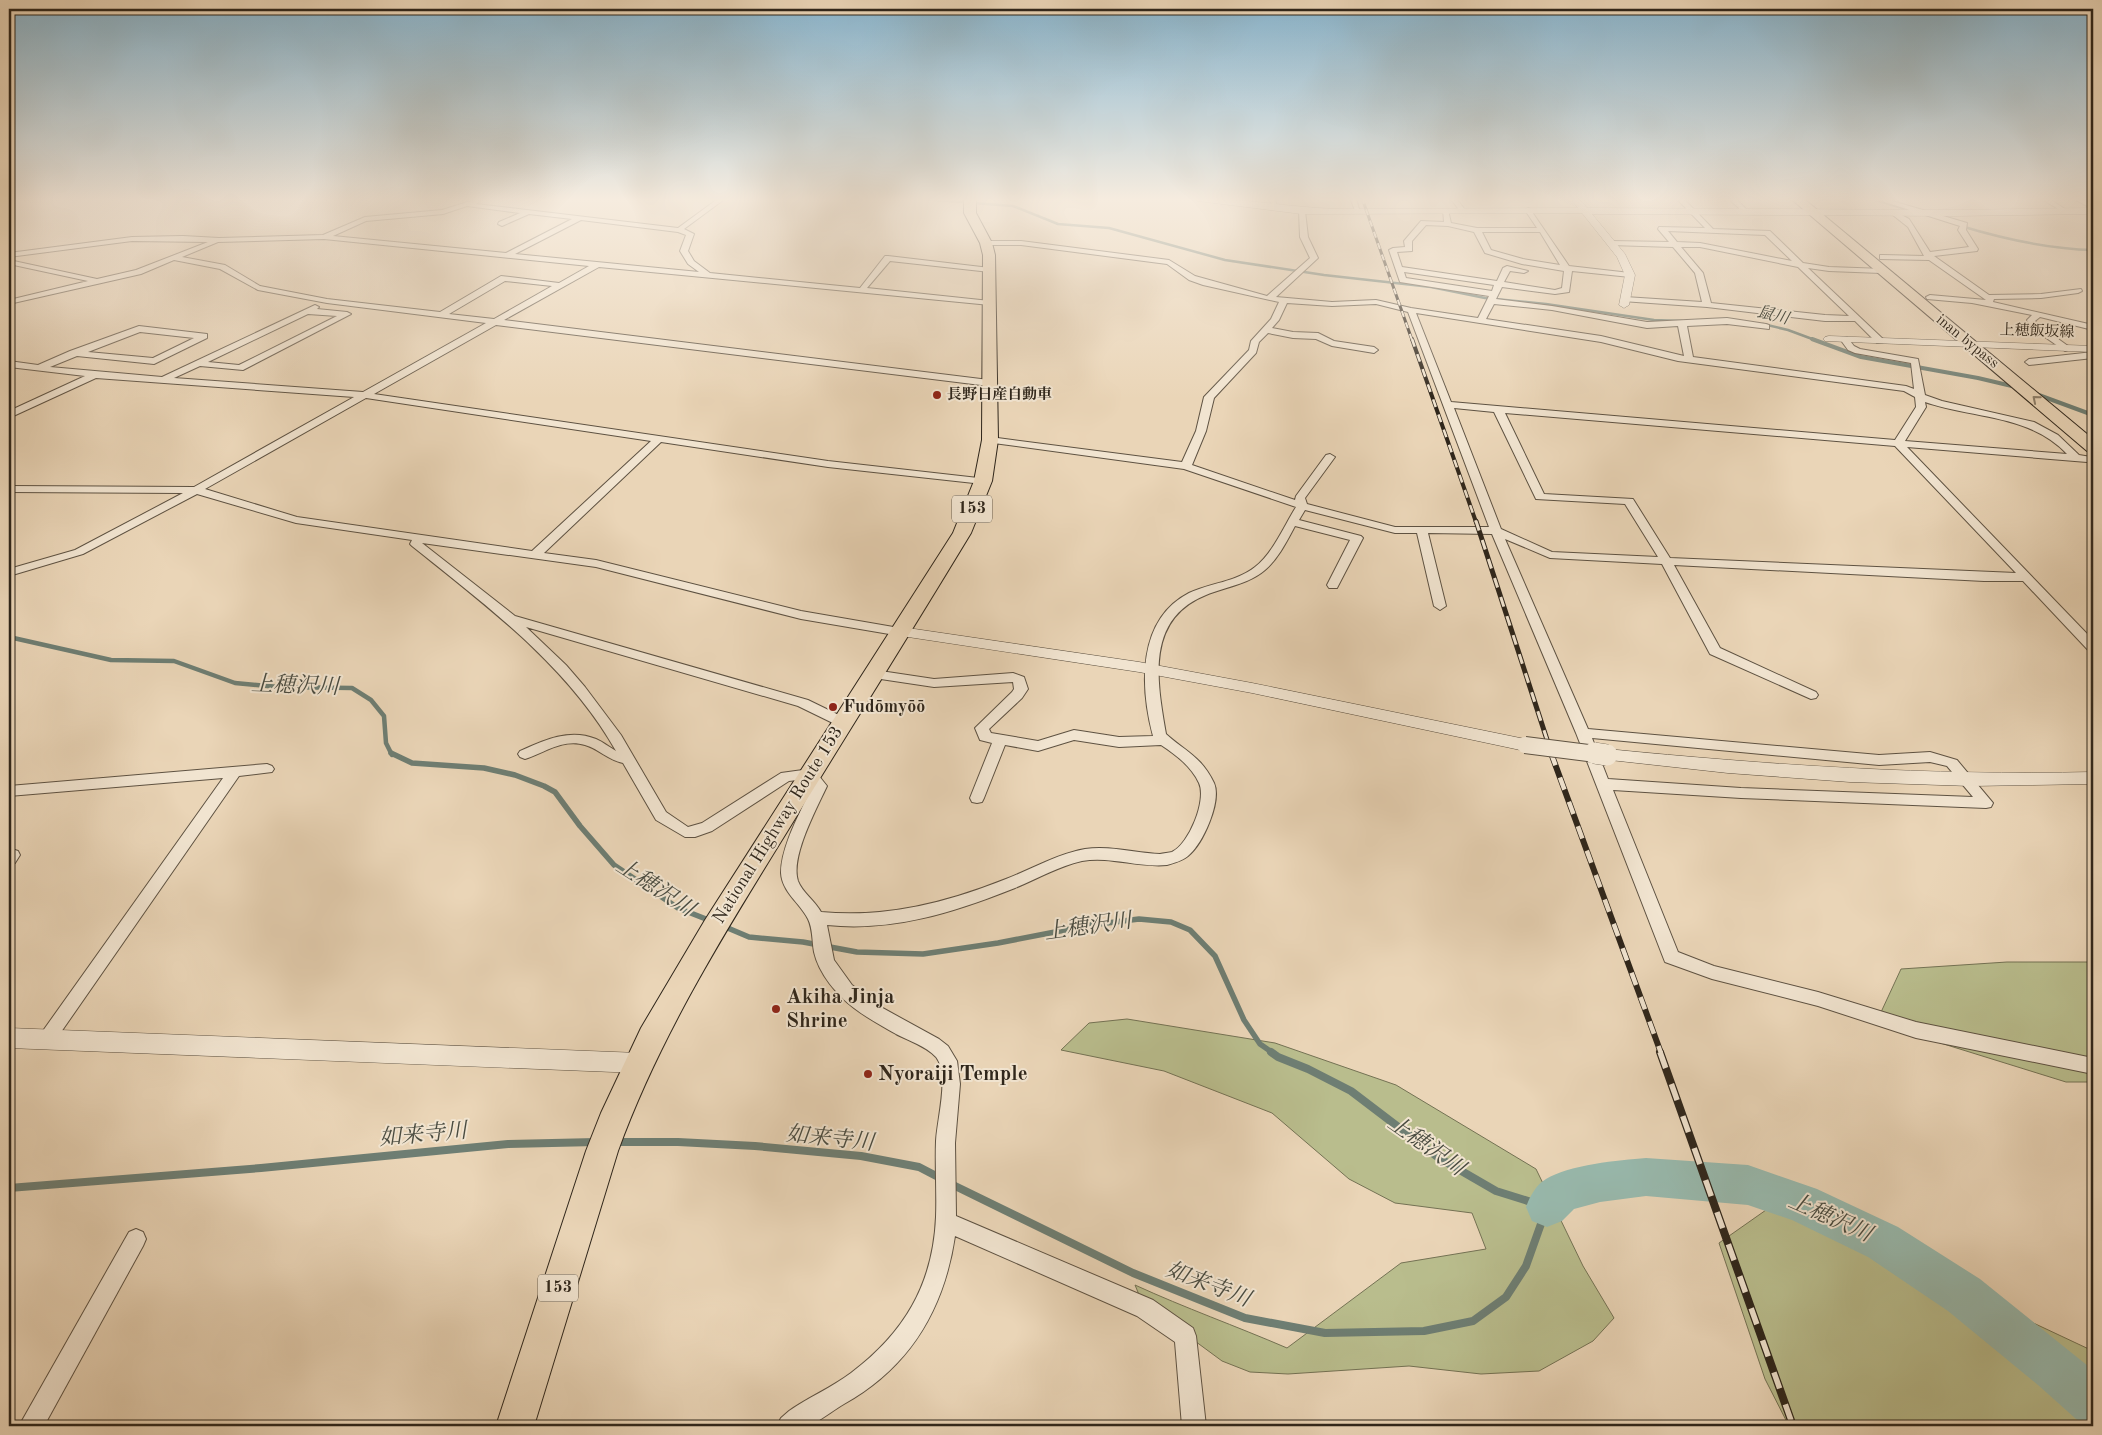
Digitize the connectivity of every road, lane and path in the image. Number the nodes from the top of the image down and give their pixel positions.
1 (23, 265) edge
2 (156, 265) edge
3 (211, 265) edge
4 (596, 265) joint
5 (695, 265) edge
6 (882, 265) edge
7 (947, 265) edge
8 (990, 265) edge
9 (1173, 265) edge
10 (1307, 265) edge
11 (1398, 265) edge
12 (1537, 265) edge
13 (1562, 265) edge
14 (1626, 265) edge
15 (1692, 265) edge
16 (1801, 265) joint
17 (1872, 265) edge
18 (1883, 265) edge
19 (1883, 265) edge
20 (1941, 265) edge
21 (1400, 269) junction
22 (990, 270) junction
23 (1566, 271) junction
24 (1630, 275) junction
25 (710, 276) junction
26 (100, 281) junction
27 (1500, 283) junction
28 (560, 285) junction
29 (861, 291) junction
30 (2078, 291) dead end
31 (1492, 297) junction
32 (1930, 297) junction
33 (1269, 299) junction
34 (1988, 300) junction
35 (327, 301) junction
36 (9, 302) edge
37 (1283, 302) junction
38 (990, 303) junction
39 (1707, 305) junction
40 (1624, 306) joint
41 (1411, 310) junction
42 (308, 311) junction
43 (443, 314) junction
44 (2038, 314) junction
45 (1857, 319) junction
46 (496, 322) junction
47 (1481, 322) junction
48 (1682, 323) junction
49 (1766, 327) dead end
50 (2093, 328) edge
51 (1267, 330) junction
52 (1829, 339) dead end
53 (1844, 339) junction
54 (1880, 340) junction
55 (1970, 344) junction
56 (1988, 345) junction
57 (2065, 348) junction
58 (2093, 349) edge
59 (1374, 350) dead end
60 (73, 354) junction
61 (2093, 356) edge
62 (1688, 360) junction
63 (2029, 362) dead end
64 (198, 363) junction
65 (9, 364) edge
66 (38, 368) junction
67 (96, 374) junction
68 (164, 379) junction
69 (989, 383) junction
70 (365, 395) junction
71 (1920, 398) junction
72 (1449, 405) junction
73 (1498, 409) junction
74 (9, 415) edge
75 (2093, 432) edge
76 (658, 440) junction
77 (990, 440) junction
78 (1898, 443) junction
79 (2090, 453) edge
80 (1330, 458) dead end
81 (2076, 458) junction
82 (1186, 466) junction
83 (983, 481) junction
84 (9, 489) edge
85 (196, 490) junction
86 (1302, 506) junction
87 (1292, 522) junction
88 (1422, 530) junction
89 (1496, 531) junction
90 (418, 539) junction
91 (536, 554) junction
92 (1666, 561) junction
93 (9, 574) edge
94 (2026, 577) junction
95 (1334, 585) dead end
96 (1440, 606) dead end
97 (510, 619) junction
98 (901, 632) junction
99 (2093, 647) edge
100 (1152, 670) junction
101 (874, 674) junction
102 (1811, 696) dead end
103 (842, 722) junction
104 (1583, 733) junction
105 (1000, 740) junction
106 (1163, 740) junction
107 (525, 754) dead end
108 (627, 758) junction
109 (267, 769) dead end
110 (235, 771) junction
111 (810, 774) junction
112 (2093, 778) edge
113 (1966, 780) junction
114 (1603, 784) junction
115 (9, 791) edge
116 (977, 798) dead end
117 (817, 923) junction
118 (9, 1038) edge
119 (46, 1040) junction
120 (639, 1063) junction
121 (2093, 1066) edge
122 (946, 1222) junction
123 (136, 1239) dead end
124 (31, 1426) edge
125 (515, 1426) edge
126 (789, 1426) edge
127 (1194, 1426) edge

1 - 26 street
2 - 26 street
3 - 35 street
4 - 25 street
4 - 28 street
5 - 25 street
6 - 29 street
7 - 22 street
8 - 22 highway, National Highway Route 153 / 153
9 - 33 street
10 - 33 street
11 - 21 street
12 - 23 street
13 - 23 street
14 - 24 street
15 - 39 street
16 - 17 street
16 - 45 street
18 - 32 highway, inan bypass
19 - 55 highway, inan bypass
20 - 34 street
21 - 27 street
21 - 31 street
22 - 38 highway, National Highway Route 153 / 153
23 - 24 street
23 - 27 street
23 - 27 street
24 - 40 street
25 - 29 street
26 - 36 street
27 - 31 street
28 - 43 street
28 - 46 street
29 - 38 street
30 - 34 street
31 - 47 street
31 - 48 street
32 - 34 street
32 - 56 highway, inan bypass
33 - 37 street
34 - 44 street
35 - 42 street
35 - 43 street
37 - 41 street
37 - 51 street
38 - 69 highway, National Highway Route 153 / 153
39 - 40 street
39 - 45 street
41 - 47 street
41 - 72 street
42 - 64 street
42 - 64 street
43 - 46 street
44 - 50 street
44 - 57 street
45 - 54 street
46 - 69 street
46 - 70 street
47 - 62 street
48 - 49 street
48 - 62 street
51 - 59 street
51 - 82 street
52 - 53 street, 上穂飯坂線
53 - 54 street, 上穂飯坂線
53 - 71 street
54 - 55 street, 上穂飯坂線
55 - 56 street, 上穂飯坂線
79 -> 55 highway, inan bypass
56 - 57 street, 上穂飯坂線
56 - 75 highway, inan bypass
57 - 58 street, 上穂飯坂線
60 - 60 street
60 - 66 street
61 - 63 street
62 - 71 street
64 - 68 street
65 - 66 street
66 - 67 street
67 - 68 street
67 - 74 street
68 - 70 street
69 - 77 highway, National Highway Route 153 / 153
70 - 76 street
70 - 85 street
71 - 78 street
71 - 81 street
72 - 73 street
72 - 89 street
73 - 78 street
73 - 92 street
76 - 83 street
76 - 91 street
77 - 82 street
77 - 83 highway, National Highway Route 153 / 153
78 - 81 street
78 - 94 street
79 - 81 street
80 - 86 street
82 - 86 street
83 - 98 highway, National Highway Route 153 / 153
84 - 85 street
85 - 90 street
85 - 93 street
86 - 87 street
86 - 88 street
87 - 95 street
87 - 100 street
88 - 89 street
88 - 96 street
89 - 92 street
89 - 104 street
90 - 91 street
90 - 97 street
91 - 98 street
92 - 94 street
92 - 102 street
94 - 99 street
97 - 103 street
97 - 108 street
98 - 100 street
98 - 101 highway, National Highway Route 153 / 153
100 - 106 street
100 - 113 street, bridge
101 - 103 highway, National Highway Route 153 / 153
101 - 105 street
103 - 111 highway, National Highway Route 153 / 153
104 - 113 street
104 - 114 street
105 - 106 street
105 - 116 street
106 - 117 street
107 - 108 street
108 - 111 street
109 - 110 street
110 - 115 street
110 - 119 street
111 - 117 street
111 - 120 highway, National Highway Route 153 / 153
112 - 113 street
113 - 114 street
114 - 121 street
117 - 122 street
118 - 119 street
119 - 120 street
120 - 125 highway, National Highway Route 153 / 153
122 - 126 street
122 - 127 street
123 - 124 street

